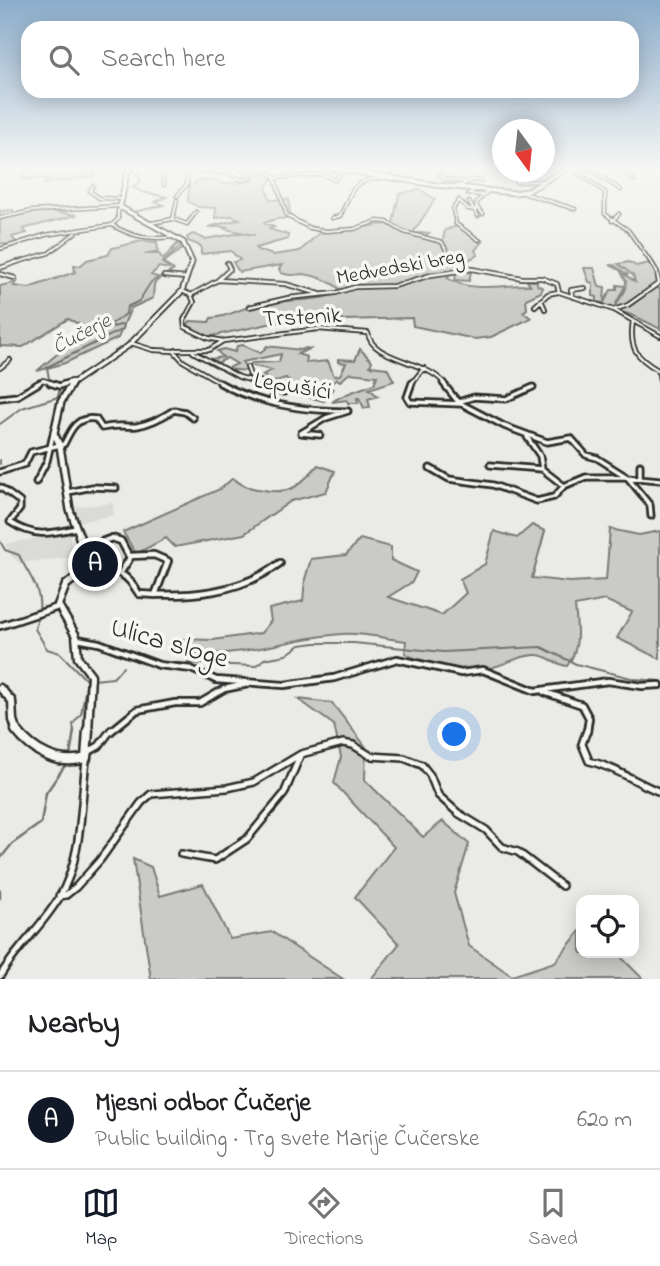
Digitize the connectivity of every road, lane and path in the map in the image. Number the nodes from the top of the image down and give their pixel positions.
1 (20, 214) edge
2 (117, 214) edge
3 (130, 214) edge
4 (174, 214) edge
5 (194, 214) edge
6 (288, 214) edge
7 (341, 214) edge
8 (454, 214) edge
9 (476, 214) edge
10 (606, 214) edge
11 (619, 214) dead end
12 (478, 216) dead end
13 (0, 218) edge
14 (332, 218) dead end
15 (173, 219) junction
16 (612, 221) junction
17 (153, 222) junction
18 (112, 225) junction
19 (75, 233) junction
20 (173, 237) junction
21 (479, 240) dead end
22 (0, 249) edge
23 (227, 263) dead end
24 (0, 268) edge
25 (472, 268) junction
26 (0, 274) edge
27 (164, 276) dead end
28 (15, 278) dead end
29 (187, 278) junction
30 (218, 280) junction
31 (585, 288) dead end
32 (182, 291) junction
33 (559, 292) junction
34 (191, 295) junction
35 (321, 295) junction
36 (573, 297) junction
37 (541, 300) junction
38 (535, 306) dead end
39 (249, 307) dead end
40 (545, 309) dead end
41 (614, 310) junction
42 (632, 321) junction
43 (660, 336) edge
44 (223, 341) junction
45 (131, 343) junction
46 (174, 351) junction
47 (193, 352) junction
48 (9, 360) dead end
49 (247, 367) dead end
50 (0, 368) edge
51 (424, 368) junction
52 (660, 380) edge
53 (74, 381) junction
54 (264, 384) junction
55 (533, 387) dead end
56 (274, 391) junction
57 (284, 392) dead end
58 (0, 398) edge
59 (271, 402) junction
60 (460, 403) junction
61 (193, 418) dead end
62 (54, 430) junction
63 (320, 435) dead end
64 (526, 436) junction
65 (60, 446) junction
66 (49, 448) junction
67 (491, 465) dead end
68 (640, 465) dead end
69 (430, 468) dead end
70 (542, 468) junction
71 (0, 472) edge
72 (627, 477) junction
73 (640, 477) junction
74 (660, 480) edge
75 (36, 482) dead end
76 (564, 486) junction
77 (0, 487) edge
78 (116, 488) dead end
79 (66, 492) junction
80 (652, 516) dead end
81 (76, 528) junction
82 (84, 550) junction
83 (130, 556) junction
84 (280, 563) dead end
85 (88, 570) junction
86 (121, 572) junction
87 (79, 573) junction
88 (155, 594) junction
89 (58, 607) junction
90 (0, 626) edge
91 (77, 639) junction
92 (256, 683) junction
93 (660, 685) edge
94 (0, 688) edge
95 (542, 691) junction
96 (301, 754) junction
97 (86, 755) junction
98 (660, 792) edge
99 (181, 855) dead end
100 (562, 886) dead end
101 (59, 896) junction
102 (0, 976) edge

1 - 13 street
2 - 18 street
3 - 17 street
4 - 15 street
5 - 15 street
6 - 25 street
7 - 14 street
8 - 21 street
9 - 12 street
10 - 16 street
11 - 16 street
15 - 17 street
16 - 41 street
17 - 20 street
18 - 19 street
18 - 20 street
19 - 22 street
19 - 24 street
20 - 29 street
23 - 30 street
25 - 33 street, Medvedski breg
25 - 35 street, Medvedski breg
26 - 28 street
27 - 29 street
29 - 32 street
30 - 34 street
30 - 35 street
31 - 36 street
32 - 34 street
32 - 45 street
33 - 36 street, Medvedski breg
33 - 37 street
34 - 44 street, Trstenik
35 - 39 street, Medvedski breg
36 - 41 street, Medvedski breg
37 - 38 street
37 - 40 street
41 - 42 street, Medvedski breg
42 - 43 street, Medvedski breg
42 - 52 street
44 - 47 street, Lepušići
44 - 51 street, Trstenik
45 - 46 street, Lepušići
45 - 53 street
46 - 47 street, Lepušići
46 - 59 street, Lepušići
47 - 54 street
48 - 50 street
49 - 54 street
51 - 60 street, Trstenik
51 - 60 street
53 - 58 street
53 - 62 street
54 - 56 street
55 - 60 street
56 - 57 street
56 - 59 street
59 - 63 street, Lepušići
60 - 64 street, Trstenik
61 - 65 street
62 - 65 street
62 - 66 street
64 - 70 street
64 - 72 street, Trstenik
65 - 66 street
65 - 79 street
66 - 71 street
66 - 75 street
67 - 70 street
68 - 73 street
69 - 76 street
70 - 76 street
72 - 73 street
72 - 76 street
72 - 80 street, Trstenik
73 - 74 street
77 - 81 street
78 - 79 street
79 - 81 street
81 - 82 street
82 - 83 street
82 - 85 street
82 - 87 street
83 - 86 street
83 - 88 street
84 - 88 street
85 - 86 street
85 - 87 street
86 - 88 street
87 - 89 street
89 - 90 street
89 - 91 street
91 - 92 street, Ulica sloge
91 - 97 street
92 - 95 street, Ulica sloge
92 - 97 street
93 - 95 street, Ulica sloge
94 - 97 street
95 - 98 street
96 - 99 street
96 - 100 street
96 - 101 street
97 - 101 street
101 - 102 street

